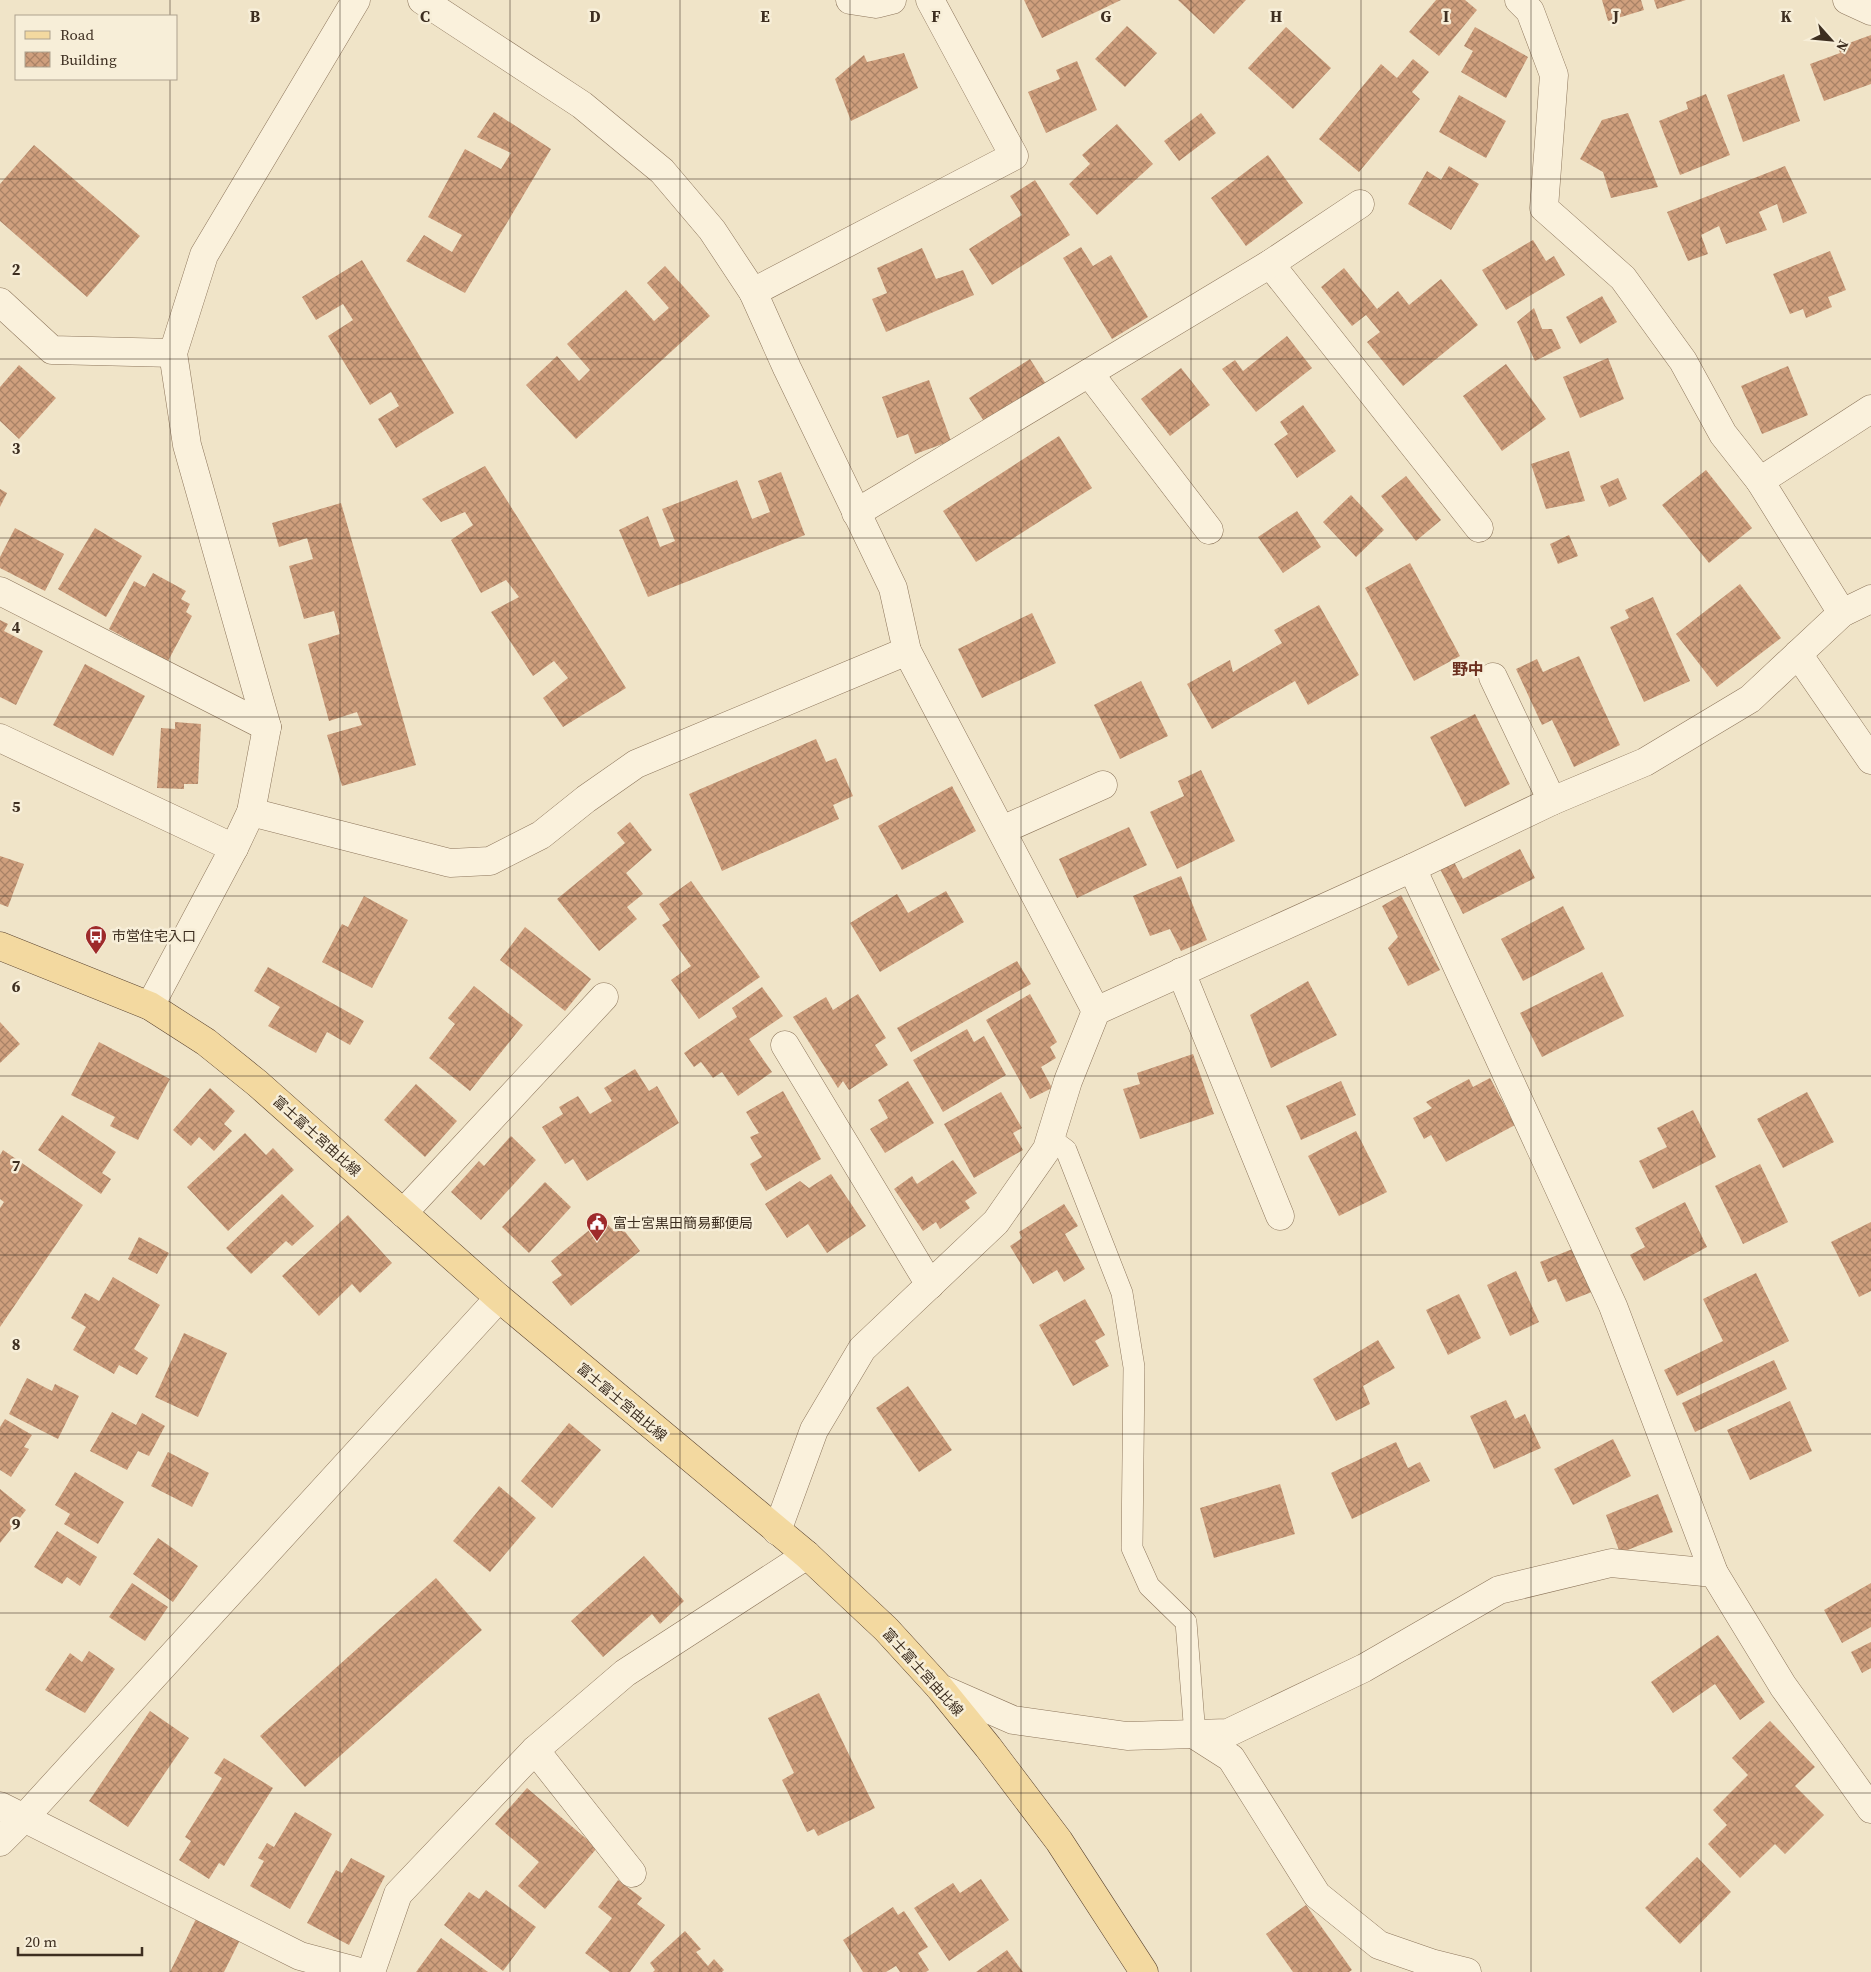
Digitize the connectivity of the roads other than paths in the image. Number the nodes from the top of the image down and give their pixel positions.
1 (356, 0) edge
2 (422, 0) edge
3 (850, 0) edge
4 (892, 0) edge
5 (930, 0) edge
6 (1519, 0) edge
7 (1847, 0) edge
8 (1871, 11) edge
9 (1360, 204) dead end
10 (1270, 264) junction
11 (753, 292) junction
12 (0, 302) edge
13 (173, 353) junction
14 (1089, 374) junction
15 (1871, 409) edge
16 (1760, 481) junction
17 (856, 513) junction
18 (1479, 528) dead end
19 (1209, 530) dead end
20 (0, 591) edge
21 (1871, 599) edge
22 (1842, 613) junction
23 (907, 651) junction
24 (1798, 654) junction
25 (1492, 677) dead end
26 (267, 727) junction
27 (0, 738) edge
28 (1871, 760) edge
29 (1103, 785) dead end
30 (1552, 801) junction
31 (251, 812) junction
32 (1002, 830) junction
33 (234, 848) junction
34 (1412, 868) junction
35 (0, 946) edge
36 (1181, 972) junction
37 (604, 997) dead end
38 (150, 1006) junction
39 (1096, 1010) junction
40 (785, 1045) dead end
41 (1050, 1138) junction
42 (403, 1213) junction
43 (1280, 1216) dead end
44 (930, 1285) junction
45 (499, 1298) junction
46 (777, 1531) junction
47 (807, 1555) junction
48 (1714, 1572) junction
49 (940, 1688) junction
50 (1195, 1735) junction
51 (535, 1750) junction
52 (0, 1806) edge
53 (1871, 1809) edge
54 (24, 1818) junction
55 (0, 1842) edge
56 (632, 1873) dead end
57 (360, 1972) edge
58 (370, 1972) edge
59 (1143, 1972) edge
60 (1467, 1972) edge

1 - 13 street
2 - 11 street
3 - 4 street
5 - 11 street
6 - 16 street
7 - 8 street
9 - 10 street
10 - 14 street
10 - 18 street
11 - 17 street
12 - 13 street
13 - 26 street
14 - 17 street
14 - 19 street
15 - 16 street
16 - 22 street
17 - 23 street
20 - 26 street
21 - 22 street
22 - 24 street
23 - 31 street
23 - 32 street
24 - 28 street
24 - 30 street
25 - 30 street
26 - 31 street
27 - 33 street
29 - 32 street
30 - 34 street
31 - 33 street
32 - 39 street
33 - 38 street
34 - 36 street
34 - 48 street
35 - 38 main road, 富士富士宮由比線
36 - 39 street
36 - 43 street
37 - 42 street
38 - 42 main road, 富士富士宮由比線
39 - 41 street
40 - 44 street
41 - 44 street
41 - 50 lane
42 - 45 main road, 富士富士宮由比線
44 - 46 street
45 - 46 main road, 富士富士宮由比線
45 - 54 street
46 - 47 main road, 富士富士宮由比線
47 - 49 main road, 富士富士宮由比線
47 - 51 street
48 - 50 street
48 - 53 street
49 - 50 street
49 - 59 main road, 富士富士宮由比線
50 - 60 street
51 - 56 street
51 - 58 street
52 - 54 street
54 - 55 street
54 - 57 street

